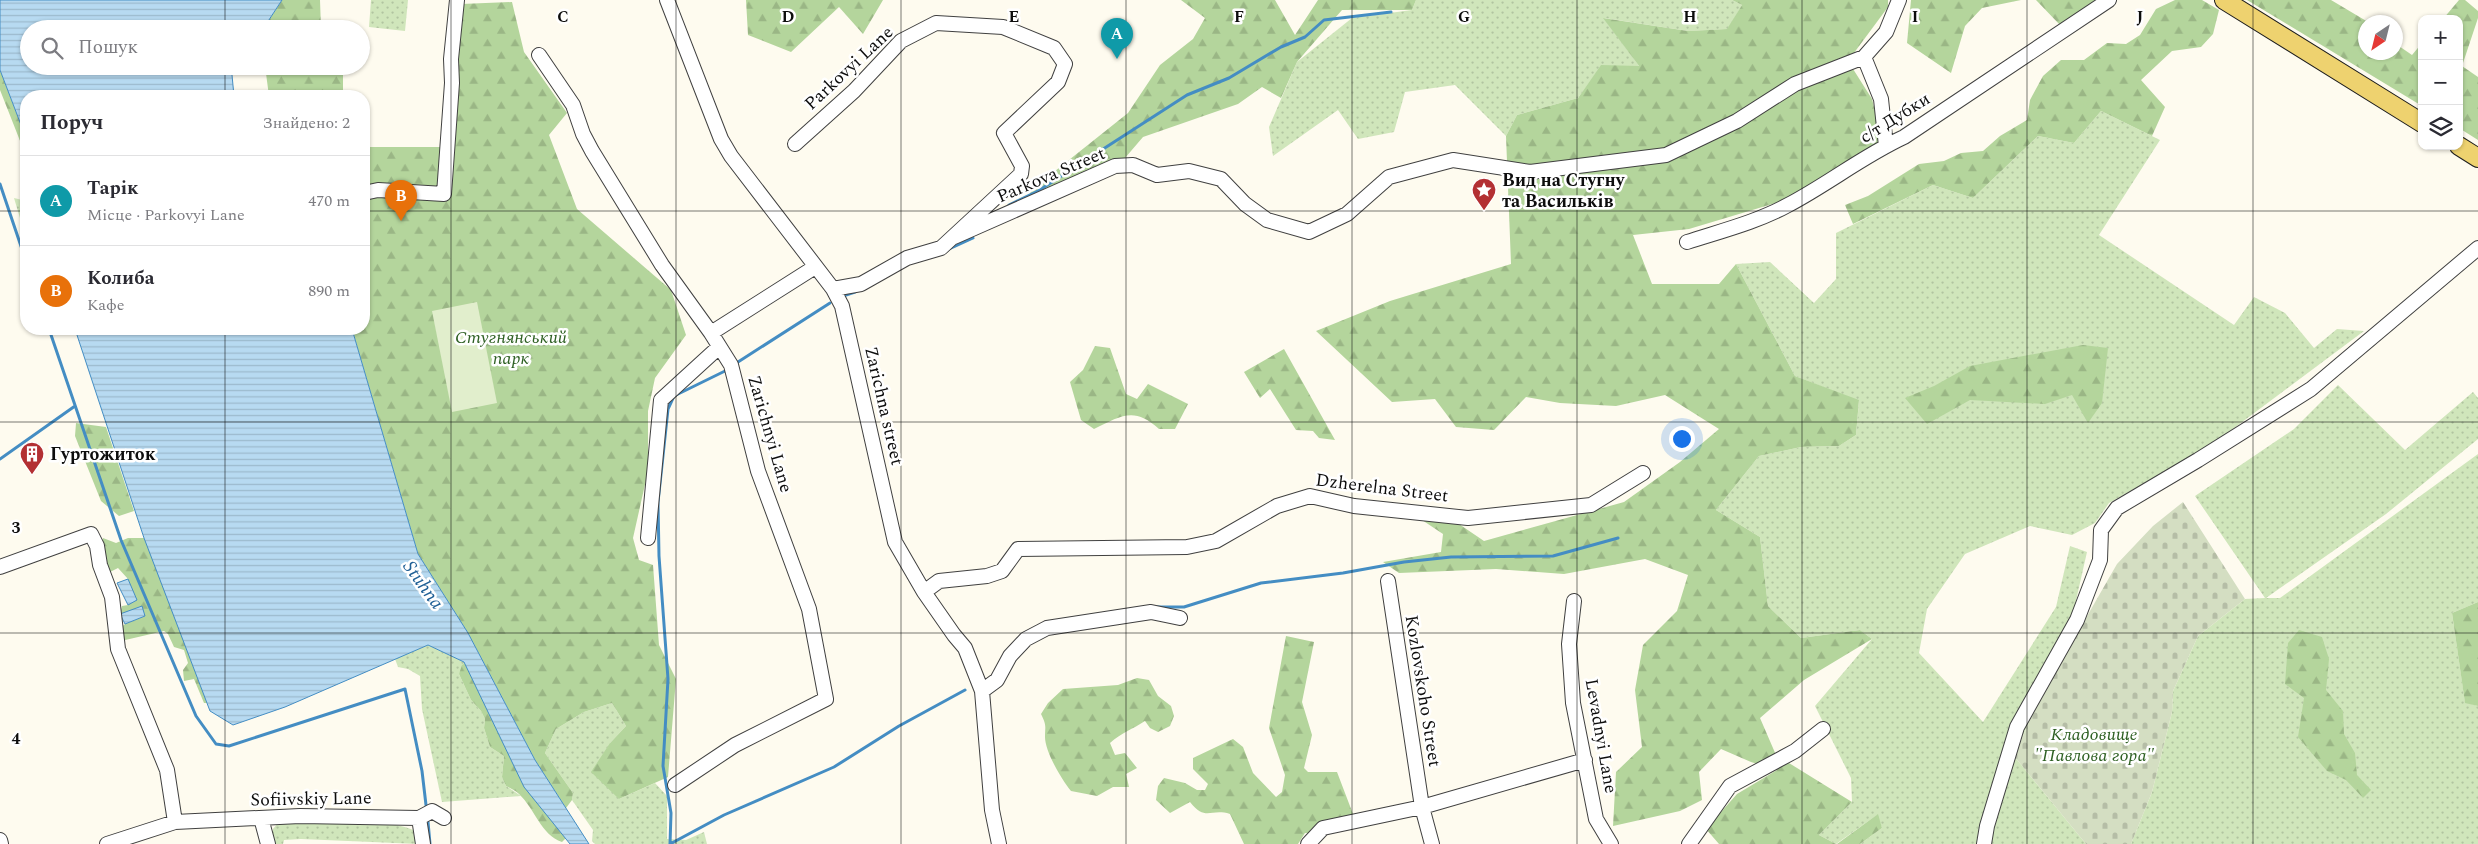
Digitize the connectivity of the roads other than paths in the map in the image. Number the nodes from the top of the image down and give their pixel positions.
1 (457, 0) edge
2 (667, 0) edge
3 (1899, 0) edge
4 (2109, 0) edge
5 (2224, 0) edge
6 (539, 54) dead end
7 (1864, 57) junction
8 (2418, 121) edge
9 (795, 144) dead end
10 (1886, 146) junction
11 (2463, 149) edge
12 (2478, 158) edge
13 (370, 192) edge
14 (954, 236) junction
15 (1687, 242) dead end
16 (2478, 248) edge
17 (815, 268) junction
18 (833, 289) junction
19 (711, 333) junction
20 (720, 347) junction
21 (1643, 473) dead end
22 (648, 538) dead end
23 (0, 567) edge
24 (1388, 581) dead end
25 (924, 592) junction
26 (1574, 601) dead end
27 (1180, 618) dead end
28 (982, 691) junction
29 (1823, 729) dead end
30 (1585, 760) junction
31 (675, 785) dead end
32 (1422, 807) junction
33 (261, 818) junction
34 (419, 818) junction
35 (444, 818) dead end
36 (175, 822) junction
37 (150, 838) edge
38 (0, 840) edge
39 (1, 844) edge
40 (107, 844) edge
41 (268, 844) edge
42 (423, 844) edge
43 (999, 844) edge
44 (1308, 844) edge
45 (1432, 844) edge
46 (1611, 844) edge
47 (1689, 844) edge
48 (1984, 844) edge

1 - 13 street
2 - 17 street, Zarichna street
3 - 7 street
4 - 10 street, с/т Дубки
5 - 8 main road
6 - 19 street, Zarichnyi Lane
7 - 10 street
7 - 14 street, Parkova Street
9 - 14 street, Parkovyi Lane
10 - 15 street, с/т Дубки
11 - 12 main road
14 - 18 street, Parkovyi Lane
16 - 48 street
17 - 18 street, Zarichna street
17 - 19 street
18 - 25 street, Zarichna street
19 - 20 street, Zarichnyi Lane
20 - 22 street
20 - 31 street, Zarichnyi Lane
21 - 25 street, Dzherelna Street
23 - 36 street
24 - 32 street, Kozlovskoho Street
25 - 28 street, Zarichna street
26 - 30 street, Levadnyi Lane
27 - 28 street
28 - 43 street, Zarichna street
29 - 47 street
30 - 32 street
30 - 46 street, Levadnyi Lane
32 - 44 street
32 - 45 street, Kozlovskoho Street
33 - 34 street, Sofiivskiy Lane
33 - 36 street, Sofiivskiy Lane
33 - 41 street
34 - 35 street, Sofiivskiy Lane
34 - 42 street
36 - 37 street, Sofiivskiy Lane
37 - 40 street, Sofiivskiy Lane
38 - 39 street

